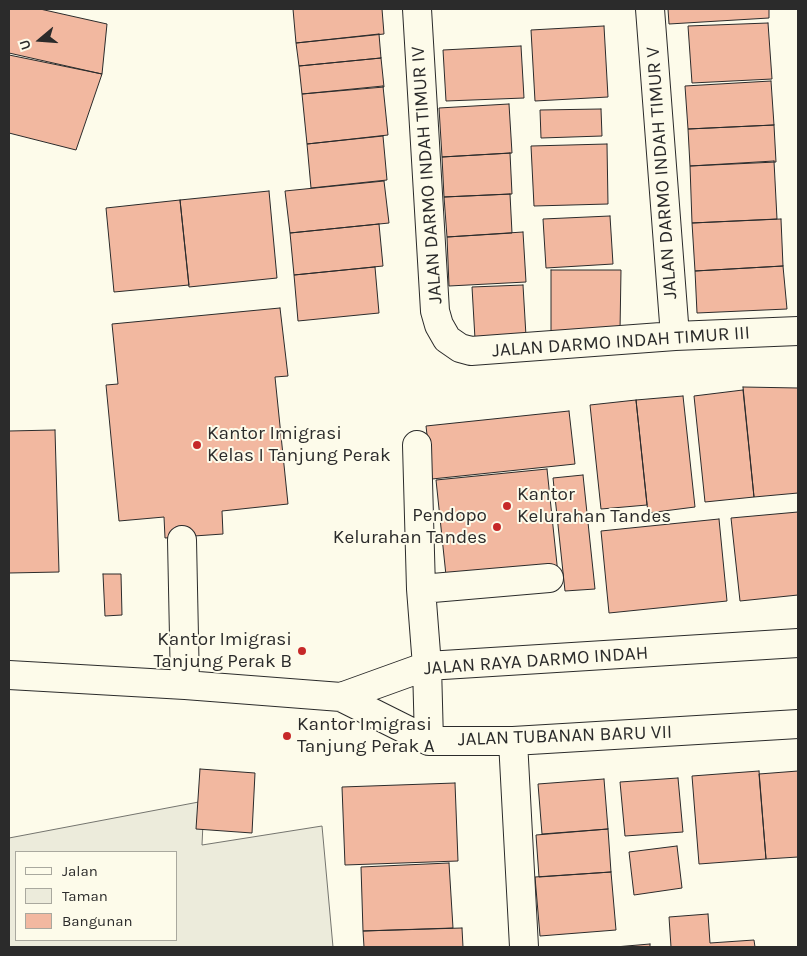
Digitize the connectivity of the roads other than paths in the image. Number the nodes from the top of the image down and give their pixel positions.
1 (417, 9) edge
2 (650, 9) edge
3 (798, 331) edge
4 (675, 336) junction
5 (448, 339) joint
6 (417, 445) dead end
7 (182, 540) dead end
8 (549, 578) dead end
9 (421, 589) junction
10 (798, 643) edge
11 (428, 666) junction
12 (9, 675) edge
13 (185, 685) junction
14 (341, 697) junction
15 (798, 724) edge
16 (429, 741) junction
17 (513, 741) junction
18 (524, 947) edge

1 - 5 street, JALAN DARMO INDAH TIMUR IV
2 - 4 street, JALAN DARMO INDAH TIMUR V
3 - 4 street, JALAN DARMO INDAH TIMUR III
4 - 5 street, JALAN DARMO INDAH TIMUR III
6 - 9 street
7 - 13 street
8 - 9 street
9 - 11 street
10 - 11 street, JALAN RAYA DARMO INDAH
11 - 14 street, JALAN RAYA DARMO INDAH
11 - 16 street
12 - 13 street, JALAN RAYA DARMO INDAH
13 - 14 street, JALAN RAYA DARMO INDAH
14 - 16 street, JALAN TUBANAN BARU VII
15 - 17 street, JALAN TUBANAN BARU VII
16 - 17 street, JALAN TUBANAN BARU VII
17 - 18 street

